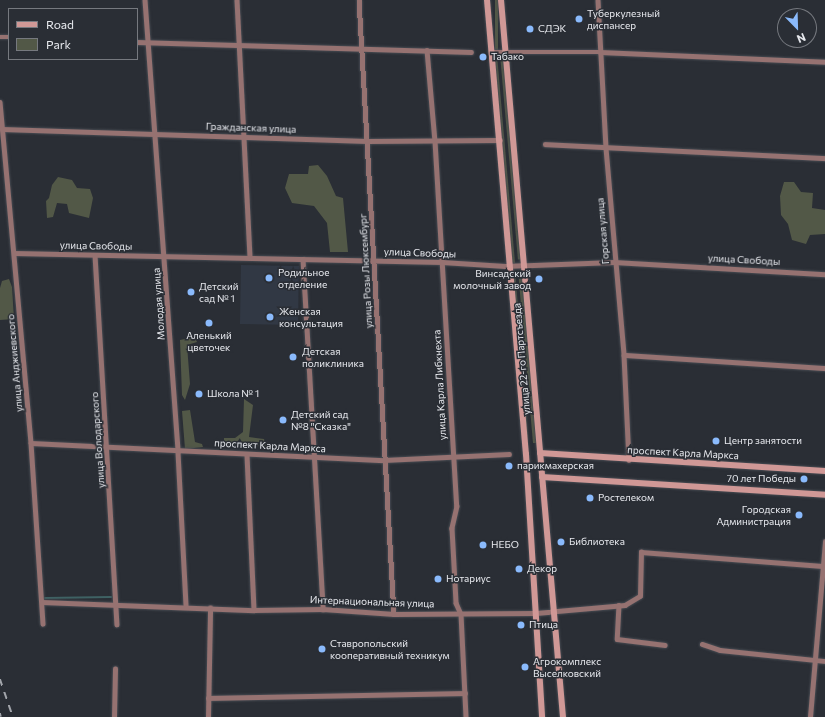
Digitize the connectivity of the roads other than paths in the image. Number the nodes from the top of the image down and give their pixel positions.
1 (145, 0) edge
2 (237, 0) edge
3 (359, 0) edge
4 (487, 0) edge
5 (501, 0) edge
6 (598, 0) edge
7 (138, 42) edge
8 (149, 42) junction
9 (239, 43) junction
10 (360, 47) junction
11 (427, 50) junction
12 (507, 51) junction
13 (471, 52) dead end
14 (492, 52) junction
15 (600, 52) junction
16 (825, 62) edge
17 (0, 102) edge
18 (2, 129) junction
19 (155, 133) junction
20 (242, 136) junction
21 (500, 140) junction
22 (367, 141) junction
23 (436, 141) junction
24 (545, 144) dead end
25 (606, 148) junction
26 (825, 158) edge
27 (14, 253) junction
28 (95, 255) junction
29 (165, 256) junction
30 (250, 258) junction
31 (303, 259) junction
32 (375, 261) junction
33 (442, 262) junction
34 (614, 262) junction
35 (524, 265) junction
36 (509, 266) junction
37 (825, 274) edge
38 (624, 355) junction
39 (825, 368) edge
40 (31, 443) junction
41 (107, 448) junction
42 (178, 452) junction
43 (540, 453) junction
44 (509, 454) dead end
45 (247, 455) junction
46 (453, 457) junction
47 (315, 458) junction
48 (384, 460) junction
49 (629, 460) junction
50 (825, 471) edge
51 (542, 477) junction
52 (825, 495) edge
53 (825, 542) edge
54 (824, 565) edge
55 (42, 602) junction
56 (118, 605) junction
57 (619, 605) junction
58 (186, 607) junction
59 (210, 608) junction
60 (323, 609) junction
61 (254, 610) junction
62 (553, 611) junction
63 (536, 613) junction
64 (394, 614) junction
65 (461, 614) junction
66 (43, 624) dead end
67 (117, 624) dead end
68 (665, 644) dead end
69 (702, 644) dead end
70 (815, 661) junction
71 (825, 661) edge
72 (115, 669) dead end
73 (465, 693) junction
74 (208, 698) junction
75 (114, 717) edge
76 (208, 717) edge
77 (466, 717) edge
78 (542, 717) edge
79 (563, 717) edge
80 (810, 717) edge

1 - 8 street, Молодая улица
2 - 9 street
3 - 10 street, улица Розы Люксембург
4 - 14 main road, улица 22-го Партсъезда
5 - 12 main road, улица 22-го Партсъезда
6 - 15 street, Горская улица
7 - 8 street
8 - 9 street
8 - 19 street, Молодая улица
9 - 10 street
9 - 20 street
10 - 11 street
10 - 22 street, улица Розы Люксембург
11 - 13 street
11 - 23 street, улица Карла Либкнехта
12 - 14 street
12 - 15 street
12 - 35 main road, улица 22-го Партсъезда
14 - 21 main road, улица 22-го Партсъезда
15 - 16 street
15 - 25 street, Горская улица
17 - 18 street, улица Анджиевского
18 - 19 street, Гражданская улица
18 - 27 street, улица Анджиевского
19 - 20 street, Гражданская улица
19 - 29 street, Молодая улица
20 - 22 street, Гражданская улица
20 - 30 street
21 - 23 street, Гражданская улица
21 - 36 main road, улица 22-го Партсъезда
22 - 23 street, Гражданская улица
22 - 32 street, улица Розы Люксембург
23 - 33 street, улица Карла Либкнехта
24 - 25 street
25 - 26 street
25 - 34 street, Горская улица
27 - 28 street, улица Свободы
27 - 40 street, улица Анджиевского
28 - 29 street, улица Свободы
28 - 41 street, улица Володарского
29 - 30 street, улица Свободы
29 - 42 street, Молодая улица
30 - 31 street, улица Свободы
31 - 32 street, улица Свободы
31 - 47 street
32 - 33 street, улица Свободы
32 - 48 street, улица Розы Люксембург
33 - 36 street, улица Свободы
33 - 46 street, улица Карла Либкнехта
34 - 35 street, улица Свободы
34 - 37 street, улица Свободы
34 - 38 street, Горская улица
35 - 36 street, улица Свободы
35 - 43 main road, улица 22-го Партсъезда
36 - 63 main road, улица 22-го Партсъезда
38 - 39 street
38 - 49 street, Горская улица
40 - 41 street, проспект Карла Маркса
40 - 55 street, улица Анджиевского
41 - 42 street, проспект Карла Маркса
41 - 56 street, улица Володарского
42 - 45 street, проспект Карла Маркса
42 - 58 street, Молодая улица
43 - 49 main road, проспект Карла Маркса
43 - 51 main road, улица 22-го Партсъезда
44 - 46 street, проспект Карла Маркса
45 - 47 street, проспект Карла Маркса
45 - 61 street
46 - 48 street, проспект Карла Маркса
46 - 65 street, улица Карла Либкнехта
47 - 48 street, проспект Карла Маркса
47 - 60 street
48 - 64 street, улица Розы Люксембург
49 - 50 main road, проспект Карла Маркса
51 - 52 main road
51 - 62 main road, улица 22-го Партсъезда
53 - 54 street
54 - 57 street, Интернациональная улица
54 - 70 street
55 - 56 street, Интернациональная улица
55 - 66 street, улица Анджиевского
56 - 58 street, Интернациональная улица
56 - 67 street, улица Володарского
57 - 62 street, Интернациональная улица
57 - 68 street
58 - 59 street, Интернациональная улица
59 - 61 street, Интернациональная улица
59 - 74 street
60 - 61 street, Интернациональная улица
60 - 64 street, Интернациональная улица
62 - 63 street, Интернациональная улица
62 - 79 main road, улица 22-го Партсъезда
63 - 65 street, Интернациональная улица
63 - 78 main road, улица 22-го Партсъезда
64 - 65 street, Интернациональная улица
65 - 73 street, улица Карла Либкнехта
69 - 70 street
70 - 71 street
70 - 80 street
72 - 75 street
73 - 74 street
73 - 77 street, улица Карла Либкнехта
74 - 76 street

